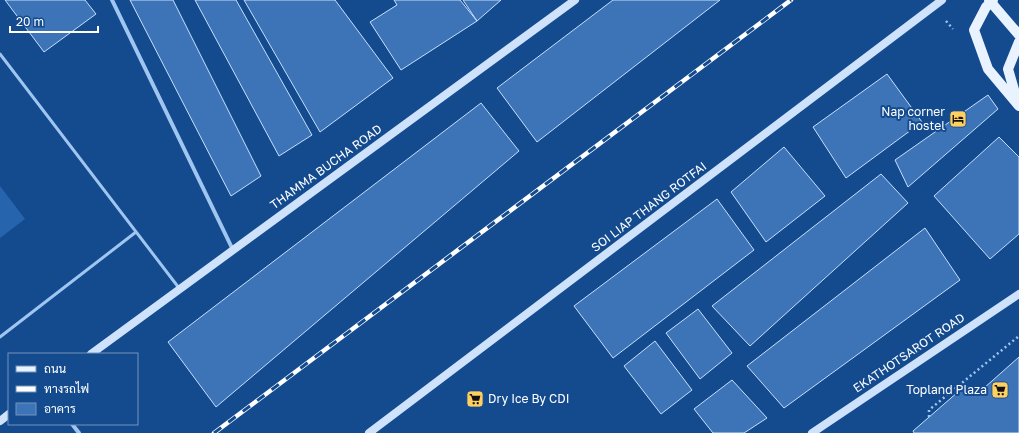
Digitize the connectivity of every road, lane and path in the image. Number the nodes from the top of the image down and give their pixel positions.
1 (112, 0) edge
2 (575, 0) edge
3 (942, 0) edge
4 (989, 0) edge
5 (993, 0) edge
6 (1019, 35) edge
7 (1019, 42) edge
8 (0, 54) edge
9 (1019, 106) edge
10 (136, 232) junction
11 (233, 250) junction
12 (180, 289) junction
13 (1019, 294) edge
14 (1019, 336) edge
15 (0, 337) edge
16 (92, 353) edge
17 (929, 417) dead end
18 (73, 425) edge
19 (79, 433) edge
20 (369, 433) edge
21 (812, 433) edge

1 - 11 street
2 - 11 main road, THAMMA BUCHA ROAD
3 - 20 main road, SOI LIAP THANG ROTFAI
4 - 6 main road, bridge
5 - 9 main road
7 - 9 main road
8 - 10 lane
10 - 12 lane
10 - 15 lane
11 - 12 main road, THAMMA BUCHA ROAD
12 - 16 main road, THAMMA BUCHA ROAD
13 - 21 main road, EKATHOTSAROT ROAD
14 - 17 path
18 - 19 street

